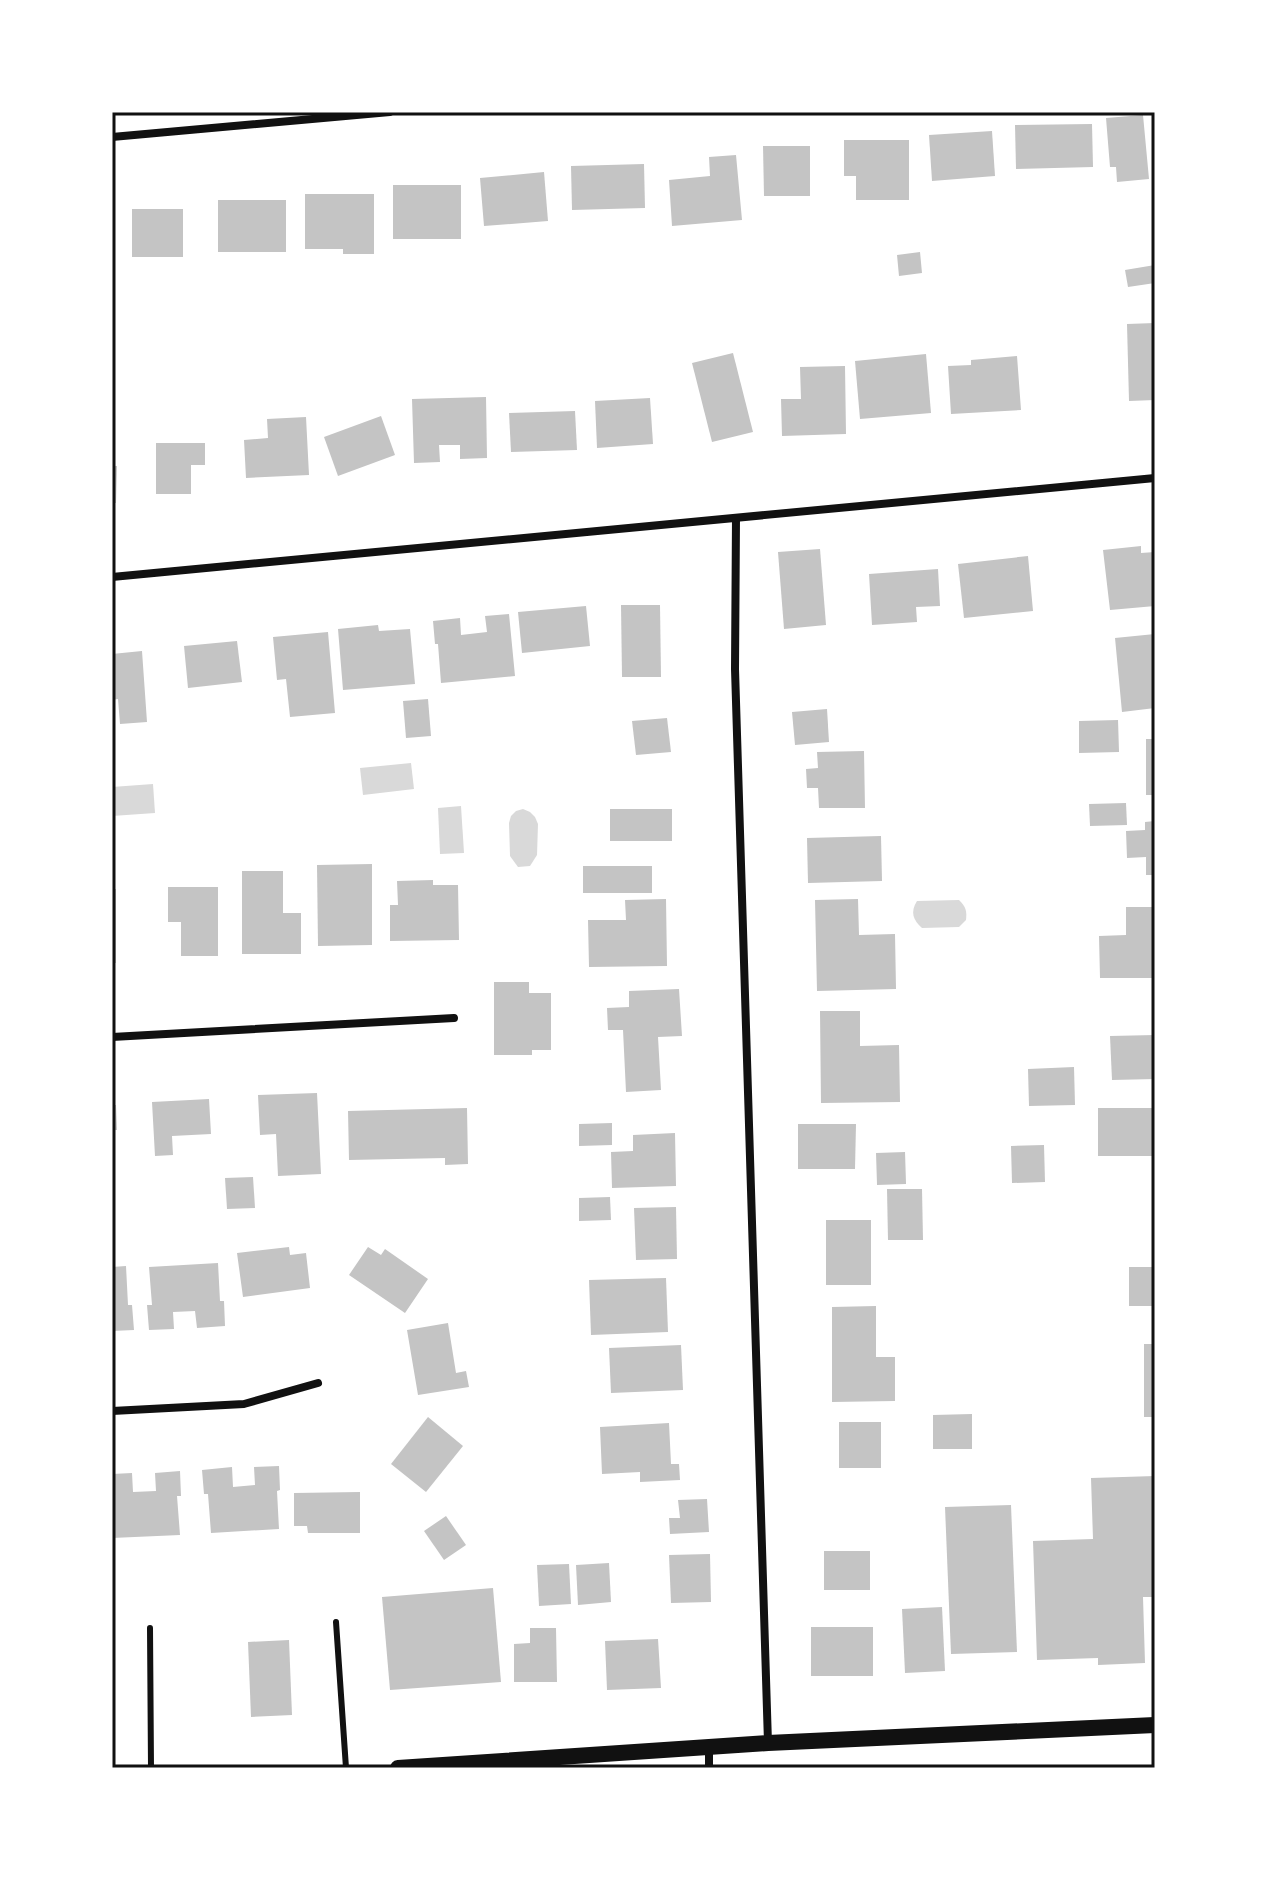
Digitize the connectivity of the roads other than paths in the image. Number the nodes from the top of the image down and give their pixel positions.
1 (390, 112) edge
2 (112, 137) edge
3 (1155, 478) edge
4 (736, 518) junction
5 (112, 577) edge
6 (454, 1018) dead end
7 (112, 1037) edge
8 (318, 1383) dead end
9 (112, 1411) edge
10 (336, 1622) dead end
11 (150, 1628) dead end
12 (1155, 1725) edge
13 (768, 1743) junction
14 (709, 1747) junction
15 (151, 1768) edge
16 (346, 1768) edge
17 (398, 1768) edge
18 (709, 1768) edge

1 - 2 street
3 - 4 street
4 - 5 street
4 - 13 street
6 - 7 street
8 - 9 street
10 - 16 lane
11 - 15 lane
12 - 13 main road
13 - 14 main road
14 - 17 main road
14 - 18 street

